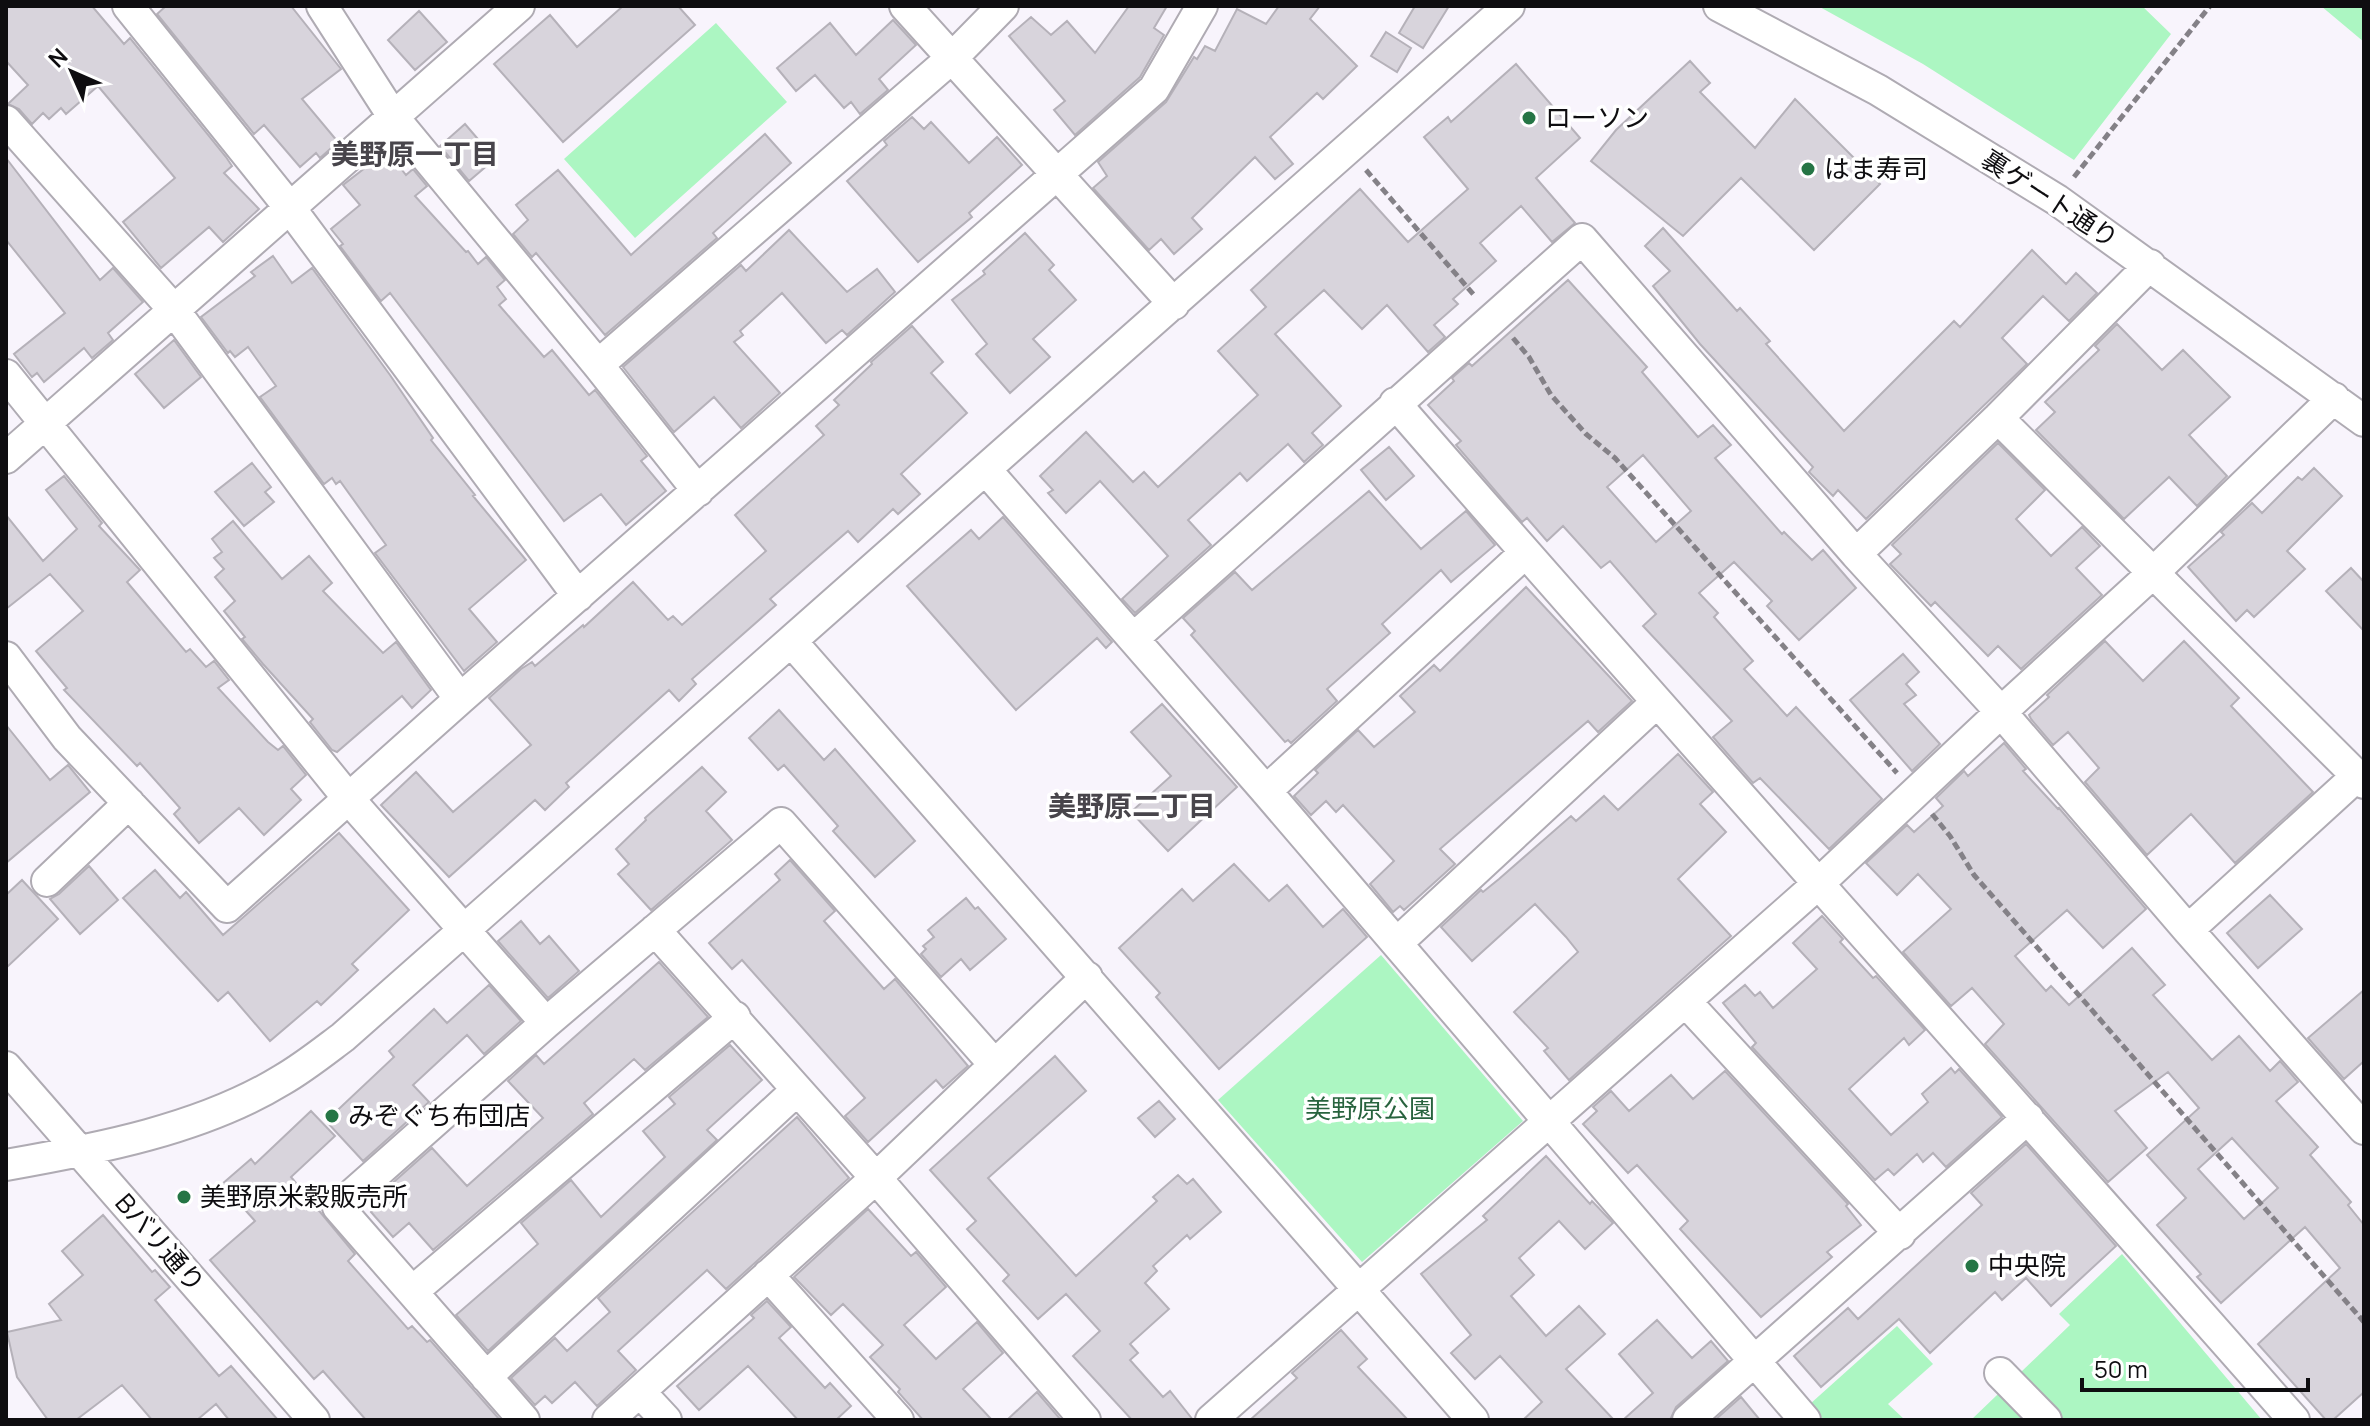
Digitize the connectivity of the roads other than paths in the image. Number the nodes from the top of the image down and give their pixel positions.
1 (128, 6) edge
2 (322, 6) edge
3 (519, 6) edge
4 (905, 6) edge
5 (1003, 6) edge
6 (1202, 6) edge
7 (1509, 6) edge
8 (1719, 6) edge
9 (953, 57) junction
10 (394, 118) junction
11 (6, 121) edge
12 (1059, 175) junction
13 (290, 208) junction
14 (2150, 265) junction
15 (1174, 304) junction
16 (174, 310) junction
17 (598, 365) junction
18 (6, 375) edge
19 (2334, 398) junction
20 (1395, 403) junction
21 (1998, 418) junction
22 (2364, 421) edge
23 (45, 424) junction
24 (6, 458) edge
25 (986, 470) junction
26 (698, 491) junction
27 (1525, 553) junction
28 (1856, 554) junction
29 (2153, 573) junction
30 (578, 596) junction
31 (1134, 638) junction
32 (791, 641) junction
33 (6, 657) edge
34 (460, 699) junction
35 (1656, 703) junction
36 (2001, 712) junction
37 (2360, 780) edge
38 (1266, 791) junction
39 (348, 798) junction
40 (129, 803) junction
41 (47, 881) dead end
42 (1818, 884) junction
43 (655, 930) junction
44 (2188, 930) junction
45 (462, 931) junction
46 (1397, 943) junction
47 (1087, 977) junction
48 (1686, 1002) junction
49 (735, 1017) junction
50 (546, 1023) junction
51 (994, 1064) junction
52 (6, 1067) edge
53 (797, 1090) junction
54 (2028, 1118) junction
55 (1551, 1122) junction
56 (2364, 1129) edge
57 (80, 1152) junction
58 (6, 1165) edge
59 (876, 1178) junction
60 (1900, 1234) junction
61 (768, 1275) junction
62 (1360, 1289) junction
63 (413, 1291) junction
64 (1755, 1363) junction
65 (2000, 1373) dead end
66 (486, 1377) junction
67 (640, 1392) junction
68 (314, 1420) edge
69 (524, 1420) edge
70 (608, 1420) edge
71 (666, 1420) edge
72 (898, 1420) edge
73 (1085, 1420) edge
74 (1211, 1420) edge
75 (1473, 1420) edge
76 (1688, 1420) edge
77 (1805, 1420) edge
78 (2046, 1420) edge
79 (2294, 1420) edge

1 - 13 street
2 - 10 street
3 - 10 street
4 - 9 street
5 - 9 street
6 - 12 street
7 - 15 street
8 - 14 street, 裏ゲート通り
9 - 12 street
9 - 17 street
10 - 13 street
10 - 17 street
11 - 16 street
12 - 15 street
12 - 26 street
13 - 16 street
13 - 30 street
14 - 19 street, 裏ゲート通り
14 - 21 street
15 - 25 street
16 - 23 street
16 - 34 street
17 - 26 street
18 - 23 street
19 - 22 street, 裏ゲート通り
19 - 29 street
20 - 27 street
20 - 28 street
20 - 31 street
21 - 28 street
21 - 29 street
23 - 24 street
23 - 39 street
25 - 31 street
25 - 32 street
26 - 30 street
27 - 35 street
27 - 38 street
28 - 36 street
29 - 36 street
29 - 37 street
30 - 34 street
31 - 38 street
32 - 45 street
32 - 47 street
33 - 40 street
34 - 39 street
35 - 42 street
35 - 46 street
36 - 42 street
36 - 44 street
37 - 44 street
38 - 46 street
39 - 40 street
39 - 45 street
40 - 41 street
42 - 48 street
42 - 54 street
43 - 49 street
43 - 50 street
43 - 51 street
44 - 56 street
45 - 50 street
45 - 57 street
46 - 55 street
47 - 51 street
47 - 62 street
48 - 55 street
48 - 60 street
49 - 53 street
49 - 63 street
50 - 63 street
51 - 59 street
52 - 57 street, Bバリ通り
53 - 59 street
53 - 66 street
54 - 60 street
54 - 79 street
55 - 62 street
55 - 64 street
57 - 58 street
57 - 68 street, Bバリ通り
59 - 61 street
59 - 73 street
60 - 64 street
61 - 67 street
61 - 72 street
62 - 74 street
62 - 75 street
63 - 66 street
64 - 76 street
64 - 77 street
65 - 78 street
66 - 69 street
67 - 70 street
67 - 71 street

